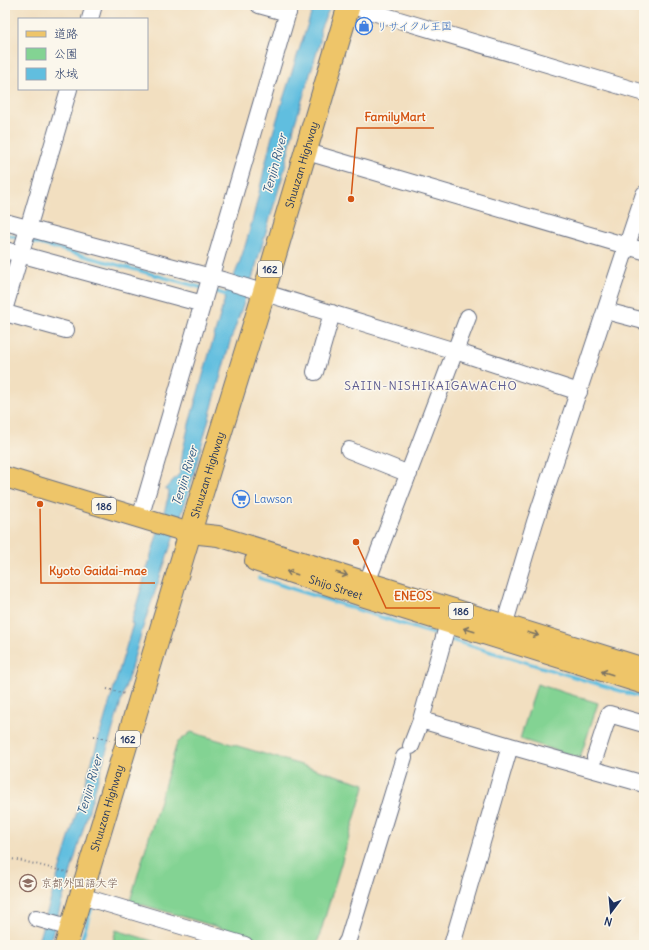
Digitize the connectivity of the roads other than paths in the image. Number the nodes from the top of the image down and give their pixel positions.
1 (94, 5) edge
2 (260, 5) edge
3 (349, 5) edge
4 (289, 9) edge
5 (90, 18) edge
6 (69, 90) edge
7 (644, 93) edge
8 (304, 151) junction
9 (644, 194) edge
10 (5, 222) edge
11 (28, 228) junction
12 (627, 246) junction
13 (5, 250) edge
14 (644, 251) edge
15 (20, 254) junction
16 (215, 280) junction
17 (258, 291) junction
18 (204, 301) junction
19 (5, 307) edge
20 (606, 311) junction
21 (5, 313) edge
22 (332, 314) junction
23 (468, 317) dead end
24 (644, 321) edge
25 (66, 330) dead end
26 (455, 351) junction
27 (315, 372) dead end
28 (579, 392) junction
29 (349, 450) dead end
30 (409, 474) junction
31 (5, 477) edge
32 (149, 520) junction
33 (185, 531) junction
34 (365, 589) junction
35 (502, 632) junction
36 (445, 633) junction
37 (644, 668) edge
38 (644, 684) edge
39 (421, 720) junction
40 (644, 724) edge
41 (510, 746) junction
42 (595, 757) dead end
43 (644, 784) edge
44 (81, 896) junction
45 (36, 918) dead end
46 (67, 933) edge
47 (245, 945) edge
48 (345, 945) edge
49 (452, 945) edge

1 - 5 street
2 - 4 street
3 - 7 street
3 - 8 highway, Shuuzan Highway / 162
4 - 16 street
6 - 11 street
8 - 12 street
8 - 17 highway, Shuuzan Highway / 162
9 - 12 street
10 - 11 street
11 - 15 street
11 - 16 street
12 - 14 street
12 - 20 street
13 - 15 street
15 - 18 street
15 - 19 street
16 - 17 street
16 - 18 street
17 - 22 street
17 - 33 highway, Shuuzan Highway / 162
18 - 32 street
20 - 24 street
20 - 28 street
21 - 25 street
22 - 26 street
22 - 27 street
23 - 26 street
26 - 28 street
26 - 30 street
28 - 35 street
29 - 30 street
30 - 34 street
31 - 32 main road, Shijo Street / 186
32 - 33 main road, Shijo Street / 186
33 - 34 main road, Shijo Street / 186
33 - 44 highway, Shuuzan Highway / 162
34 - 35 main road, Shijo Street / 186
34 - 36 main road, Shijo Street / 186
35 -> 36 main road, Shijo Street / 186
35 -> 37 main road, Shijo Street / 186
38 -> 35 main road, Shijo Street / 186
36 - 39 street
39 - 41 street
39 - 48 street
40 - 42 street
41 - 43 street
41 - 49 street
44 - 46 highway, Shuuzan Highway / 162
44 - 47 street
45 - 46 street

